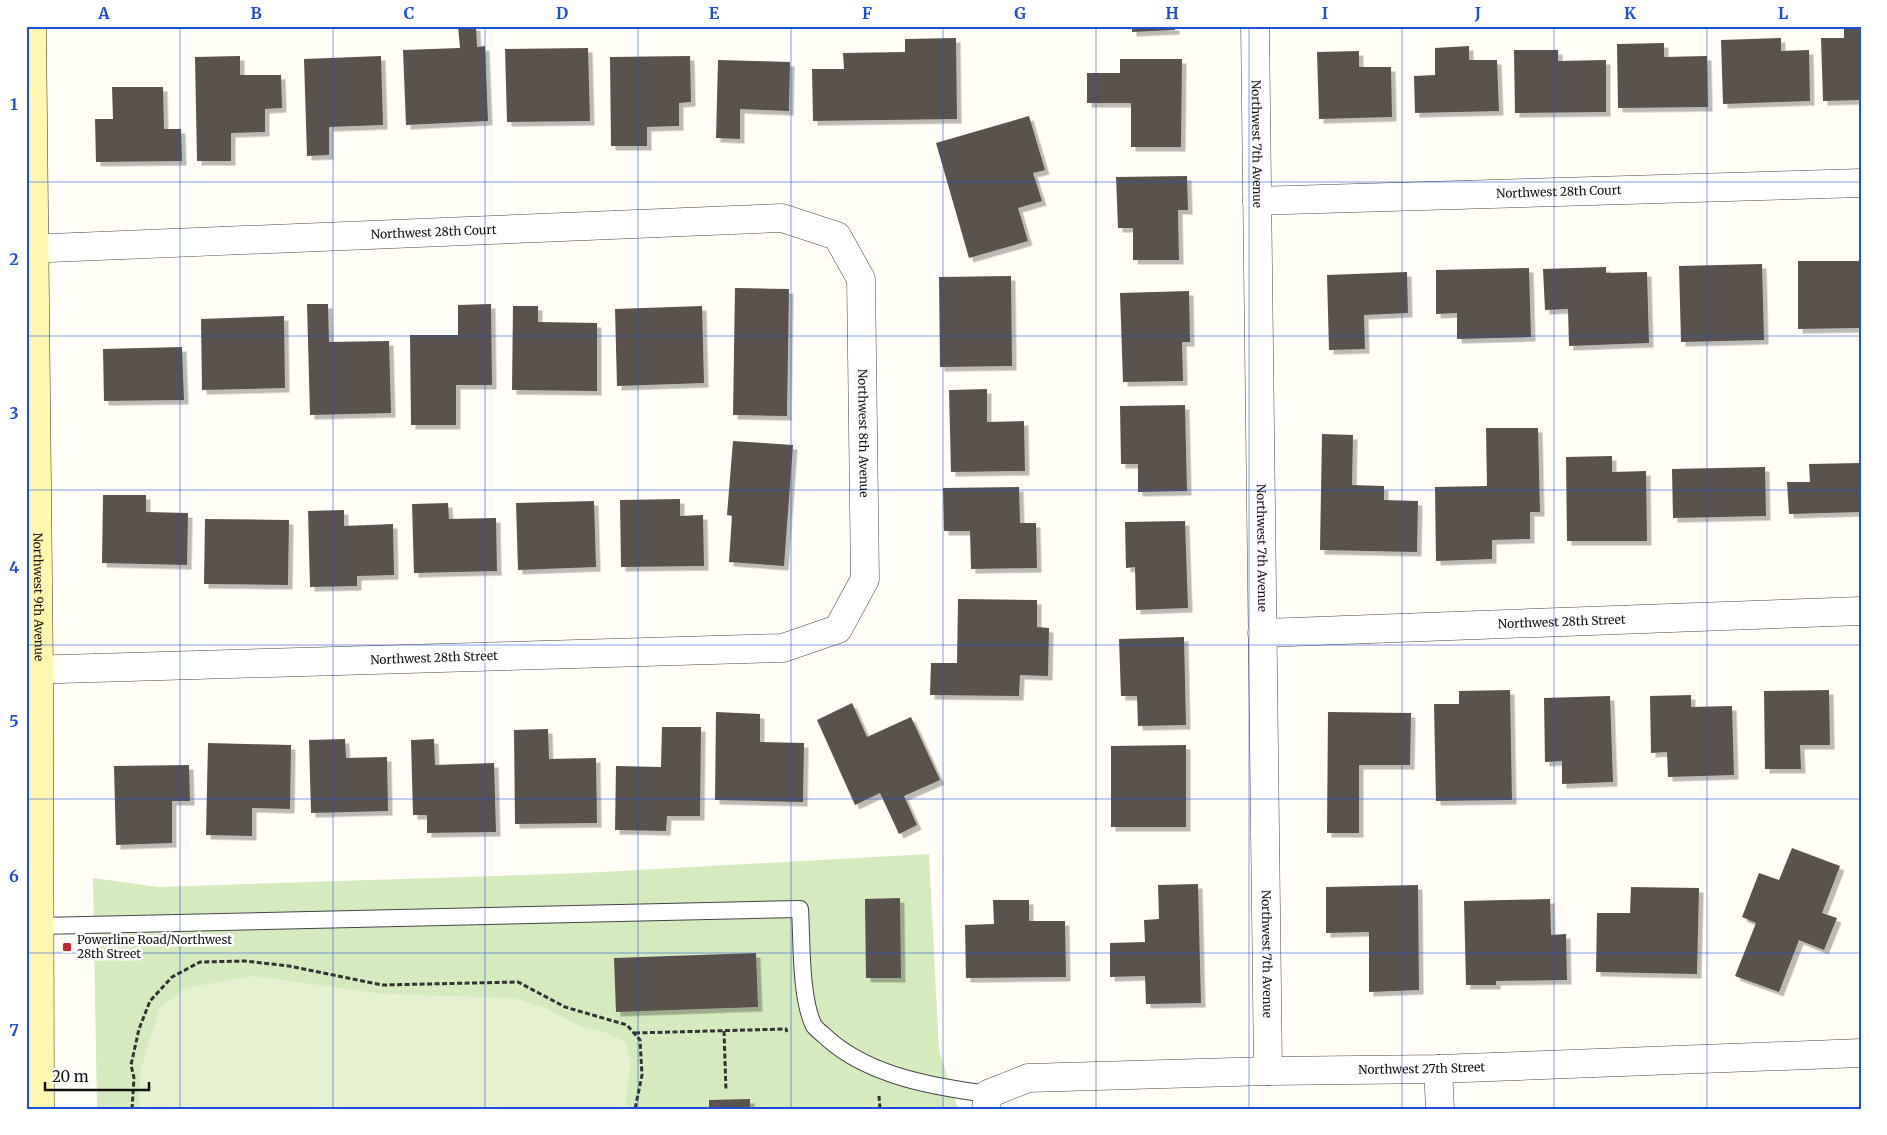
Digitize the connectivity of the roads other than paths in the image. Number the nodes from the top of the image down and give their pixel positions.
1 (32, 26) edge
2 (1255, 26) edge
3 (1861, 183) edge
4 (1257, 201) junction
5 (837, 236) joint
6 (30, 249) edge
7 (1861, 610) edge
8 (838, 629) joint
9 (1262, 633) junction
10 (33, 670) edge
11 (40, 926) junction
12 (1861, 1053) edge
13 (1438, 1069) junction
14 (1268, 1071) junction
15 (987, 1102) edge
16 (40, 1109) edge
17 (1440, 1109) edge

1 - 6 main road, Northwest 9th Avenue
2 - 4 street, Northwest 7th Avenue
3 - 4 street, Northwest 28th Court
4 - 9 street, Northwest 7th Avenue
5 - 6 street, Northwest 28th Court
5 - 8 street, Northwest 8th Avenue
6 - 10 main road, Northwest 9th Avenue
7 - 9 street, Northwest 28th Street
8 - 10 street, Northwest 28th Street
9 - 14 street, Northwest 7th Avenue
10 - 11 main road, Northwest 9th Avenue
11 - 15 lane
11 - 16 main road, Northwest 9th Avenue
12 - 13 street, Northwest 27th Street
13 - 14 street, Northwest 27th Street
13 - 17 street
14 - 15 street, Northwest 27th Street

